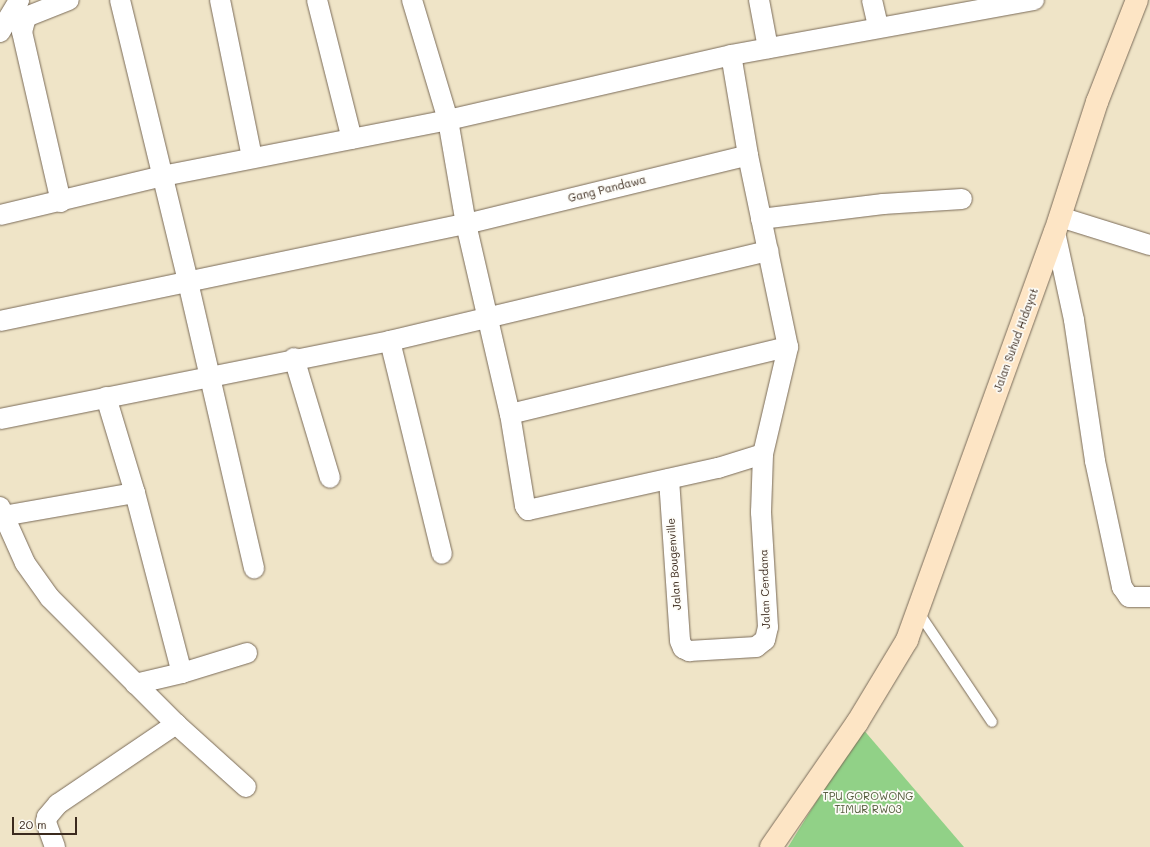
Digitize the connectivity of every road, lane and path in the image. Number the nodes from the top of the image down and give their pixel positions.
1 (19, 0) edge
2 (69, 0) edge
3 (120, 0) edge
4 (220, 0) edge
5 (318, 0) edge
6 (412, 0) edge
7 (759, 0) edge
8 (872, 0) edge
9 (1034, 0) edge
10 (1138, 0) edge
11 (878, 26) junction
12 (0, 32) edge
13 (768, 48) junction
14 (731, 55) junction
15 (448, 120) junction
16 (352, 139) junction
17 (748, 155) junction
18 (252, 157) junction
19 (163, 176) junction
20 (962, 199) dead end
21 (61, 202) junction
22 (0, 215) edge
23 (762, 219) junction
24 (466, 224) junction
25 (1058, 224) junction
26 (1150, 245) edge
27 (768, 251) junction
28 (188, 282) junction
29 (486, 318) junction
30 (0, 321) edge
31 (390, 341) junction
32 (788, 347) junction
33 (294, 358) junction
34 (209, 376) junction
35 (106, 397) junction
36 (510, 414) junction
37 (0, 419) edge
38 (763, 454) junction
39 (330, 478) dead end
40 (669, 479) junction
41 (135, 493) junction
42 (1, 512) edge
43 (442, 554) dead end
44 (254, 568) dead end
45 (1150, 596) edge
46 (919, 613) junction
47 (683, 648) joint
48 (247, 653) dead end
49 (182, 673) junction
50 (135, 684) junction
51 (992, 722) dead end
52 (176, 724) junction
53 (246, 787) dead end
54 (55, 847) edge
55 (772, 847) edge

1 - 12 street
2 - 21 street
3 - 19 street
4 - 18 street
5 - 16 street
6 - 15 street
7 - 13 street
8 - 11 street
9 - 11 street
10 - 25 street, Jalan Suhud Hidayat
11 - 13 street
13 - 14 street
14 - 15 street
14 - 17 street
15 - 16 street
15 - 24 street
16 - 18 street
17 - 23 street
17 - 24 street, Gang Pandawa
18 - 19 street
19 - 21 street
19 - 28 street
20 - 23 street
21 - 22 street
23 - 27 street
24 - 28 street, Gang Pandawa
24 - 29 street
25 - 26 street
25 - 45 street
25 - 46 street, Jalan Suhud Hidayat
27 - 29 street
27 - 32 street
28 - 30 street, Gang Pandawa
28 - 34 street
29 - 31 street
29 - 36 street
31 - 33 street
31 - 43 street
32 - 36 street
32 - 38 street, Jalan Cendana
33 - 34 street
33 - 39 street
34 - 35 street
34 - 44 street
35 - 37 street
35 - 41 street
36 - 40 street
38 - 40 street
38 - 47 street, Jalan Cendana
40 - 47 street, Jalan Bougenville
41 - 42 street
41 - 49 street
42 - 50 street
46 - 51 lane
46 - 55 street, Jalan Suhud Hidayat
48 - 49 street
49 - 50 street
50 - 52 street
52 - 53 street
52 - 54 street

